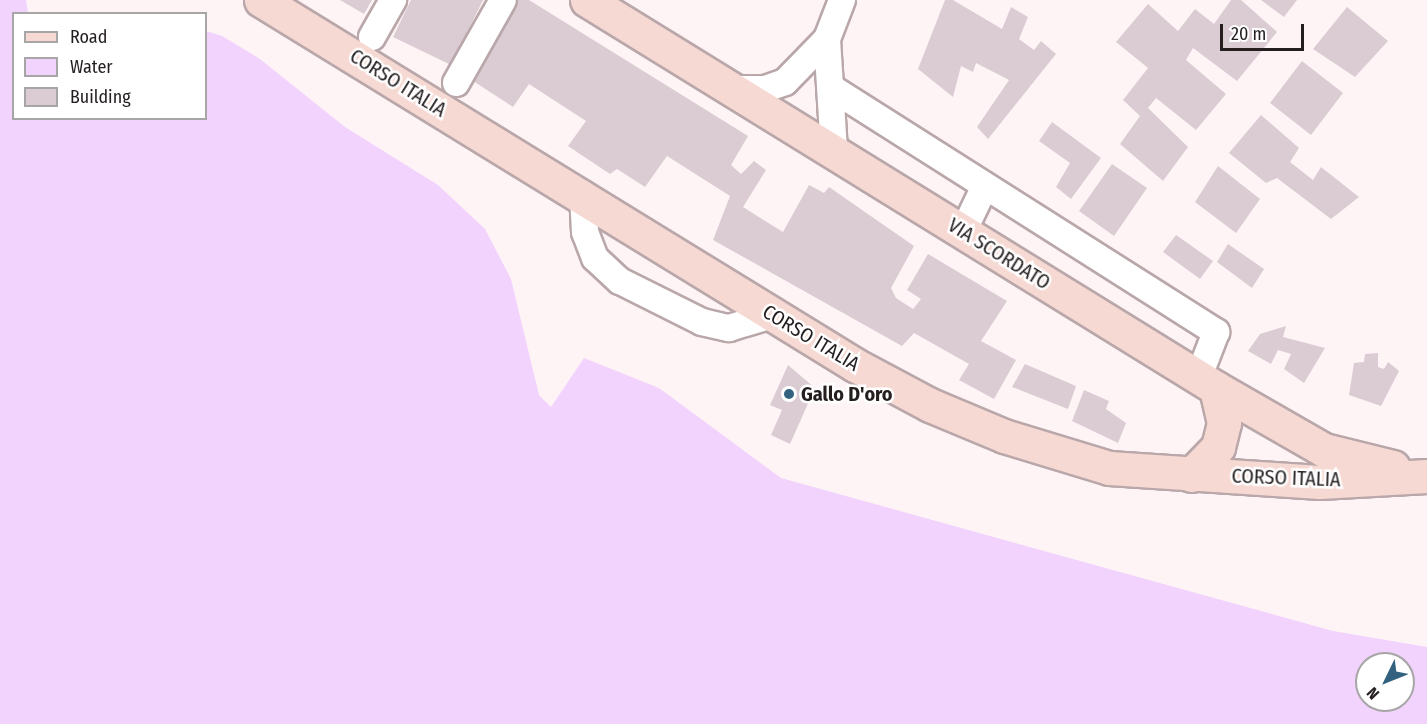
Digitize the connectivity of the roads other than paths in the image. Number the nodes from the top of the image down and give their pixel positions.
1 (393, 0) edge
2 (503, 0) edge
3 (587, 0) edge
4 (842, 0) edge
5 (277, 4) edge
6 (372, 37) dead end
7 (828, 39) junction
8 (456, 83) dead end
9 (734, 88) junction
10 (833, 89) junction
11 (834, 150) junction
12 (984, 188) junction
13 (583, 194) junction
14 (963, 232) junction
15 (772, 315) junction
16 (1207, 382) junction
17 (1427, 474) edge
18 (1191, 475) junction

1 - 6 street
2 - 8 street
3 - 9 street, VIA SCORDATO
4 - 7 street
5 - 13 street, CORSO ITALIA
7 - 9 street
7 - 10 street
9 - 11 street, VIA SCORDATO
10 - 11 street
10 - 12 street
11 - 14 street, VIA SCORDATO
12 - 14 street
12 - 16 street
13 - 15 street, CORSO ITALIA
13 - 15 street
14 - 16 street, VIA SCORDATO
15 - 18 street, CORSO ITALIA
16 - 17 street, VIA SCORDATO
16 - 18 street
17 - 18 street, CORSO ITALIA

